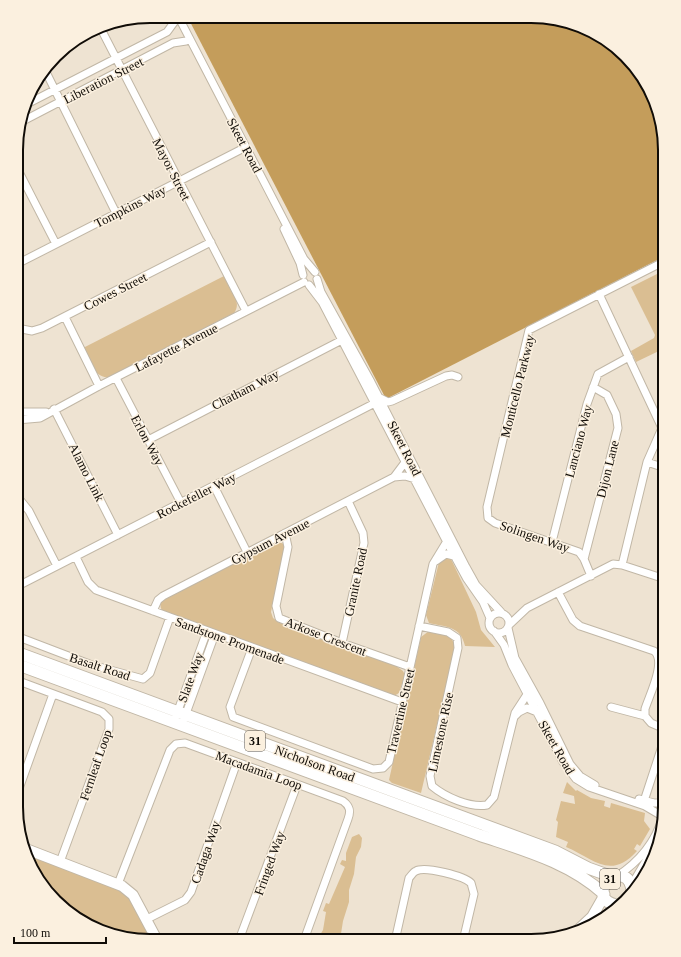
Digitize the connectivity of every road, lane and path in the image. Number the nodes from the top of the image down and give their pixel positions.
1 (172, 23) edge
2 (177, 23) edge
3 (178, 23) edge
4 (103, 32) edge
5 (186, 41) junction
6 (116, 58) junction
7 (122, 70) junction
8 (47, 75) edge
9 (55, 90) junction
10 (33, 101) edge
11 (60, 101) junction
12 (27, 119) edge
13 (242, 149) junction
14 (23, 180) edge
15 (179, 182) junction
16 (116, 213) junction
17 (210, 242) junction
18 (56, 244) junction
19 (23, 261) edge
20 (658, 264) edge
21 (316, 276) junction
22 (305, 281) junction
23 (599, 294) junction
24 (246, 311) junction
25 (65, 317) junction
26 (23, 329) edge
27 (342, 340) junction
28 (629, 357) junction
29 (458, 377) dead end
30 (116, 378) junction
31 (99, 386) junction
32 (593, 387) junction
33 (404, 397) junction
34 (377, 401) junction
35 (52, 411) junction
36 (23, 413) edge
37 (388, 414) junction
38 (658, 418) edge
39 (23, 420) edge
40 (658, 439) edge
41 (148, 440) junction
42 (406, 461) junction
43 (647, 462) junction
44 (658, 466) edge
45 (394, 478) junction
46 (415, 479) junction
47 (214, 486) junction
48 (348, 501) junction
49 (181, 503) junction
50 (23, 504) edge
51 (488, 518) joint
52 (285, 533) junction
53 (118, 535) junction
54 (447, 541) junction
55 (552, 542) junction
56 (247, 552) junction
57 (454, 556) junction
58 (76, 557) junction
59 (584, 559) junction
60 (433, 564) junction
61 (622, 565) junction
62 (57, 566) junction
63 (591, 576) junction
64 (658, 577) edge
65 (23, 583) edge
66 (558, 592) junction
67 (527, 608) junction
68 (153, 611) junction
69 (502, 613) junction
70 (170, 617) junction
71 (490, 618) junction
72 (419, 626) junction
73 (508, 627) junction
74 (207, 631) junction
75 (494, 632) junction
76 (215, 634) junction
77 (23, 639) edge
78 (342, 643) junction
79 (252, 648) junction
80 (658, 654) edge
81 (23, 655) edge
82 (23, 667) edge
83 (410, 667) junction
84 (658, 672) edge
85 (23, 683) edge
86 (528, 693) junction
87 (53, 694) junction
88 (402, 702) junction
89 (611, 707) dead end
90 (538, 712) junction
91 (182, 714) junction
92 (645, 716) junction
93 (514, 718) junction
94 (178, 725) junction
95 (658, 726) edge
96 (658, 759) edge
97 (237, 762) junction
98 (23, 778) edge
99 (297, 785) junction
100 (644, 801) junction
101 (658, 803) edge
102 (658, 814) edge
103 (654, 837) edge
104 (31, 851) edge
105 (60, 862) junction
106 (614, 877) junction
107 (118, 884) junction
108 (630, 886) edge
109 (604, 895) junction
110 (613, 904) edge
111 (147, 919) junction
112 (589, 920) edge
113 (152, 934) edge
114 (241, 934) edge
115 (306, 934) edge
116 (397, 934) edge
117 (465, 934) edge

1 - 6 street, Liberation Street
2 - 5 street, Skeet Road
3 - 21 street, Skeet Road
4 - 6 street, Mayor Street
5 - 7 street, Liberation Street
5 - 13 street, Skeet Road
6 - 7 street, Mayor Street
6 - 9 street, Liberation Street
7 - 11 street, Liberation Street
7 - 15 street, Mayor Street
8 - 9 street
9 - 10 street, Liberation Street
9 - 11 street
11 - 12 street, Liberation Street
11 - 16 street
13 - 15 street, Tompkins Way
13 - 22 street, Skeet Road
14 - 18 street
15 - 16 street, Tompkins Way
15 - 17 street, Mayor Street
16 - 18 street, Tompkins Way
17 - 24 street, Mayor Street
17 - 25 street, Cowes Street
18 - 19 street, Tompkins Way
20 - 23 street, Monticello Parkway
21 - 22 street
21 - 22 street
21 - 34 street, Skeet Road
22 - 24 street, Lafayette Avenue
22 - 27 street, Skeet Road
23 - 28 street
23 - 51 street, Monticello Parkway
24 - 30 street, Lafayette Avenue
25 - 26 street, Cowes Street
25 - 31 street
27 - 34 street, Skeet Road
27 - 41 street, Chatham Way
28 - 32 street, Lanciano Way
28 - 38 street
29 - 33 street
30 - 31 street, Lafayette Avenue
30 - 41 street, Erlon Way
31 - 35 street, Lafayette Avenue
32 - 55 street, Lanciano Way
32 - 59 street, Dijon Lane
33 - 34 street
33 - 37 street
34 - 37 street, Skeet Road
34 - 42 street, Skeet Road
34 - 47 street, Rockefeller Way
35 - 36 street, Lafayette Avenue
35 - 39 street, Lafayette Avenue
35 - 53 street, Alamo Link
37 - 69 street, Skeet Road
40 - 43 street
41 - 49 street, Erlon Way
42 - 45 street, Gypsum Avenue
42 - 46 street, Skeet Road
43 - 44 street
43 - 61 street
45 - 46 street, Gypsum Avenue
45 - 48 street, Gypsum Avenue
46 - 54 street, Skeet Road
47 - 49 street, Rockefeller Way
47 - 56 street
48 - 52 street, Gypsum Avenue
48 - 78 street, Granite Road
49 - 53 street, Rockefeller Way
50 - 62 street
51 - 55 street, Solingen Way
52 - 56 street, Gypsum Avenue
52 - 78 street, Arkose Crescent
53 - 58 street, Rockefeller Way
54 - 57 street, Skeet Road
54 - 60 street, Travertine Street
55 - 59 street, Solingen Way
56 - 68 street, Gypsum Avenue
57 - 60 street
57 - 71 street, Skeet Road
58 - 62 street, Rockefeller Way
58 - 68 street, Sandstone Promenade
59 - 63 street, Solingen Way
60 - 72 street, Travertine Street
61 - 63 street
61 - 64 street
62 - 65 street, Rockefeller Way
63 - 66 street
66 - 67 street
66 - 80 street
67 - 69 street
67 - 73 street
68 - 70 street, Sandstone Promenade
69 - 71 street
69 - 73 street
70 - 74 street, Sandstone Promenade
70 - 77 street, Basalt Road
71 - 75 street
72 - 83 street, Travertine Street
72 - 93 street, Limestone Rise
73 - 75 street
73 - 100 street, Skeet Road
74 - 76 street, Sandstone Promenade
74 - 91 street, Slate Way
75 - 86 street, Skeet Road
76 - 79 street, Sandstone Promenade
76 - 91 street, Slate Way
78 - 83 street, Arkose Crescent
79 - 88 street, Sandstone Promenade
79 - 88 street, Travertine Street
81 - 91 main road, Nicholson Road / 31
82 - 94 main road, Nicholson Road / 31
83 - 88 street, Travertine Street
84 - 92 street
85 - 87 street, Fernleaf Loop
86 - 90 street, Skeet Road
86 - 93 street, Limestone Rise
87 - 98 street
87 - 105 street, Fernleaf Loop
89 - 92 street
90 - 93 street
90 - 102 street, Skeet Road
91 - 94 street, Slate Way
91 - 106 main road, Nicholson Road / 31
92 - 95 street
94 - 109 main road, Nicholson Road / 31
96 - 100 street
97 - 99 street, Macadamia Loop
97 - 107 street, Macadamia Loop
97 - 111 street, Cadaga Way
99 - 114 street, Fringed Way
99 - 115 street, Macadamia Loop
100 - 101 street, Skeet Road
103 - 106 street
104 - 105 street
105 - 107 street
106 - 108 main road, 31
106 - 109 main road, 31
107 - 111 street
109 - 110 main road, 31
109 - 112 street
111 - 113 street
116 - 117 street

